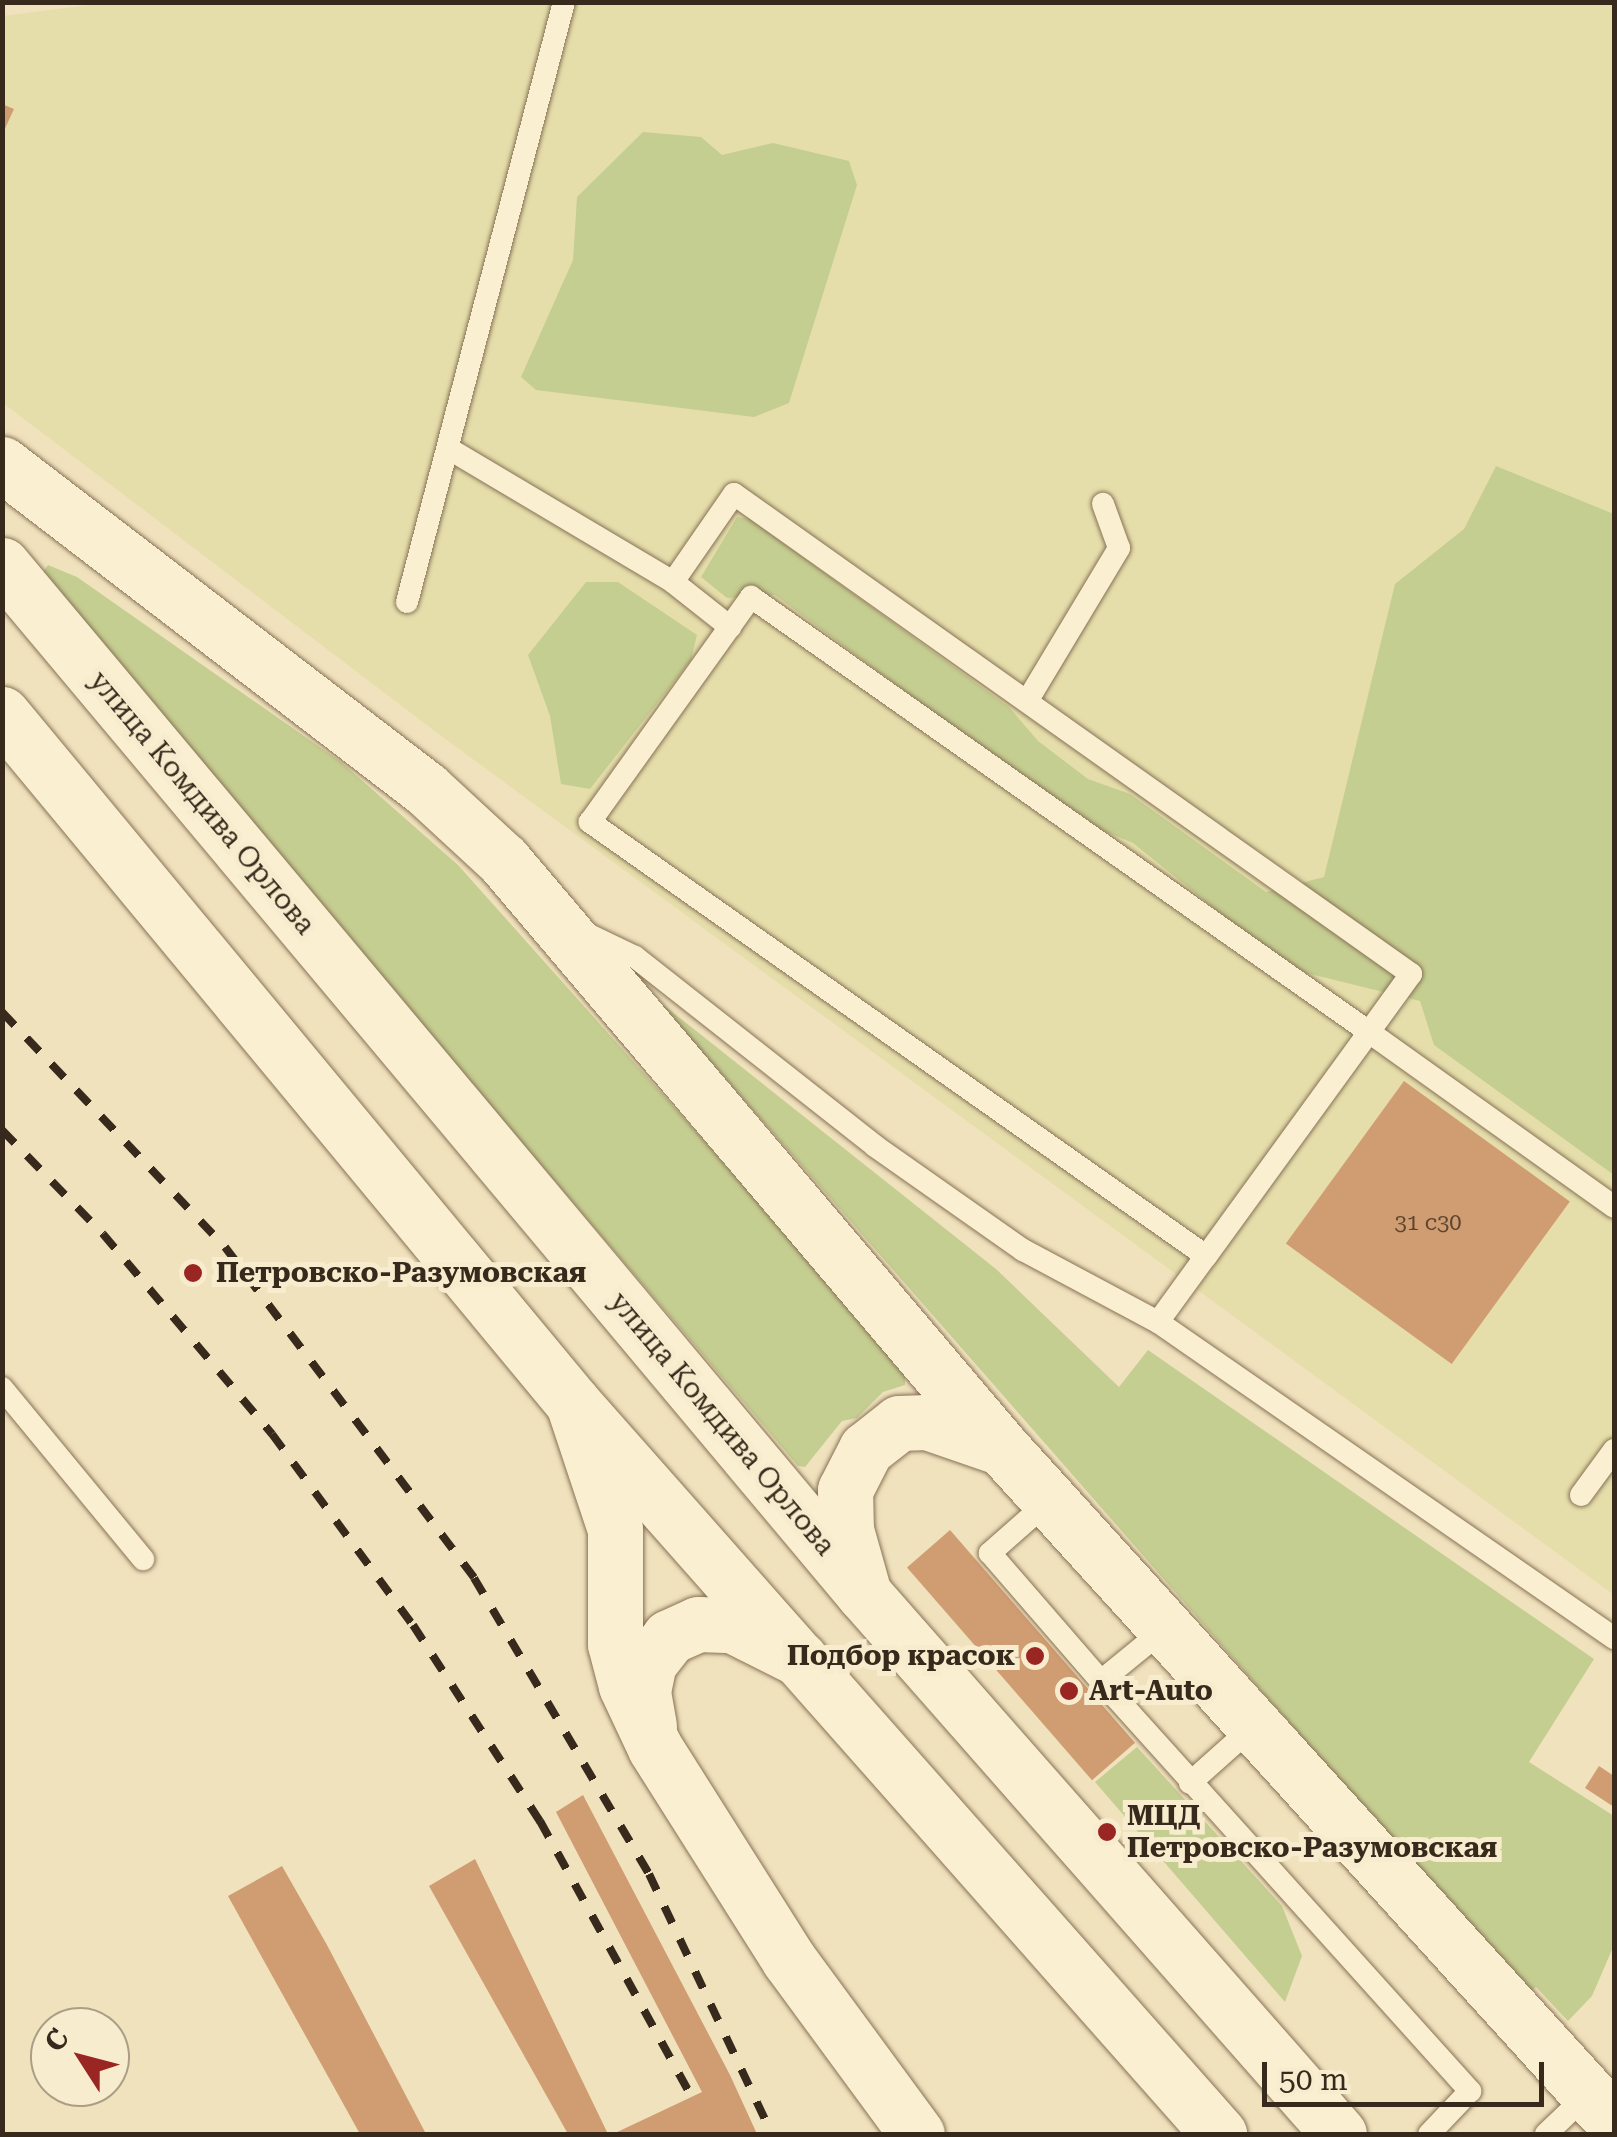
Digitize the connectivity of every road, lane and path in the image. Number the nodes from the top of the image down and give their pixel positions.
1 (564, 2) edge
2 (451, 450) junction
3 (2, 464) edge
4 (1102, 504) dead end
5 (2, 565) edge
6 (673, 582) junction
7 (407, 602) dead end
8 (730, 627) junction
9 (1029, 698) junction
10 (2, 714) edge
11 (561, 922) junction
12 (1369, 1032) junction
13 (1614, 1206) edge
14 (1206, 1256) junction
15 (1158, 1322) junction
16 (2, 1388) edge
17 (573, 1403) junction
18 (1002, 1448) junction
19 (1614, 1450) edge
20 (1582, 1495) dead end
21 (1051, 1498) junction
22 (143, 1560) dead end
23 (864, 1594) junction
24 (1167, 1627) junction
25 (1614, 1638) edge
26 (813, 1668) junction
27 (1101, 1682) junction
28 (1256, 1724) junction
29 (655, 1748) junction
30 (1190, 1782) junction
31 (1601, 2108) edge
32 (917, 2134) edge
33 (1219, 2134) edge
34 (1339, 2134) edge
35 (1429, 2134) edge
36 (1546, 2134) edge

1 - 2 lane
2 - 6 lane
2 - 7 lane
3 - 11 main road
4 - 9 lane
5 - 23 main road, улица Комдива Орлова
6 - 8 lane
6 - 9 lane
8 - 12 lane
8 - 14 lane
9 - 12 lane
10 - 17 main road
11 - 15 lane
11 - 18 main road
12 - 13 lane
12 - 14 lane
14 - 15 lane
15 - 25 lane
16 - 22 lane
17 - 26 main road
17 - 29 main road
18 - 21 main road
18 - 23 main road
19 - 20 lane
21 - 24 main road
21 - 27 lane
23 - 34 main road, улица Комдива Орлова
24 - 27 lane
24 - 28 main road
26 - 29 main road
26 - 33 main road
27 - 30 lane
28 - 30 lane
28 - 31 main road
29 - 32 main road
30 - 35 lane
31 - 36 lane

